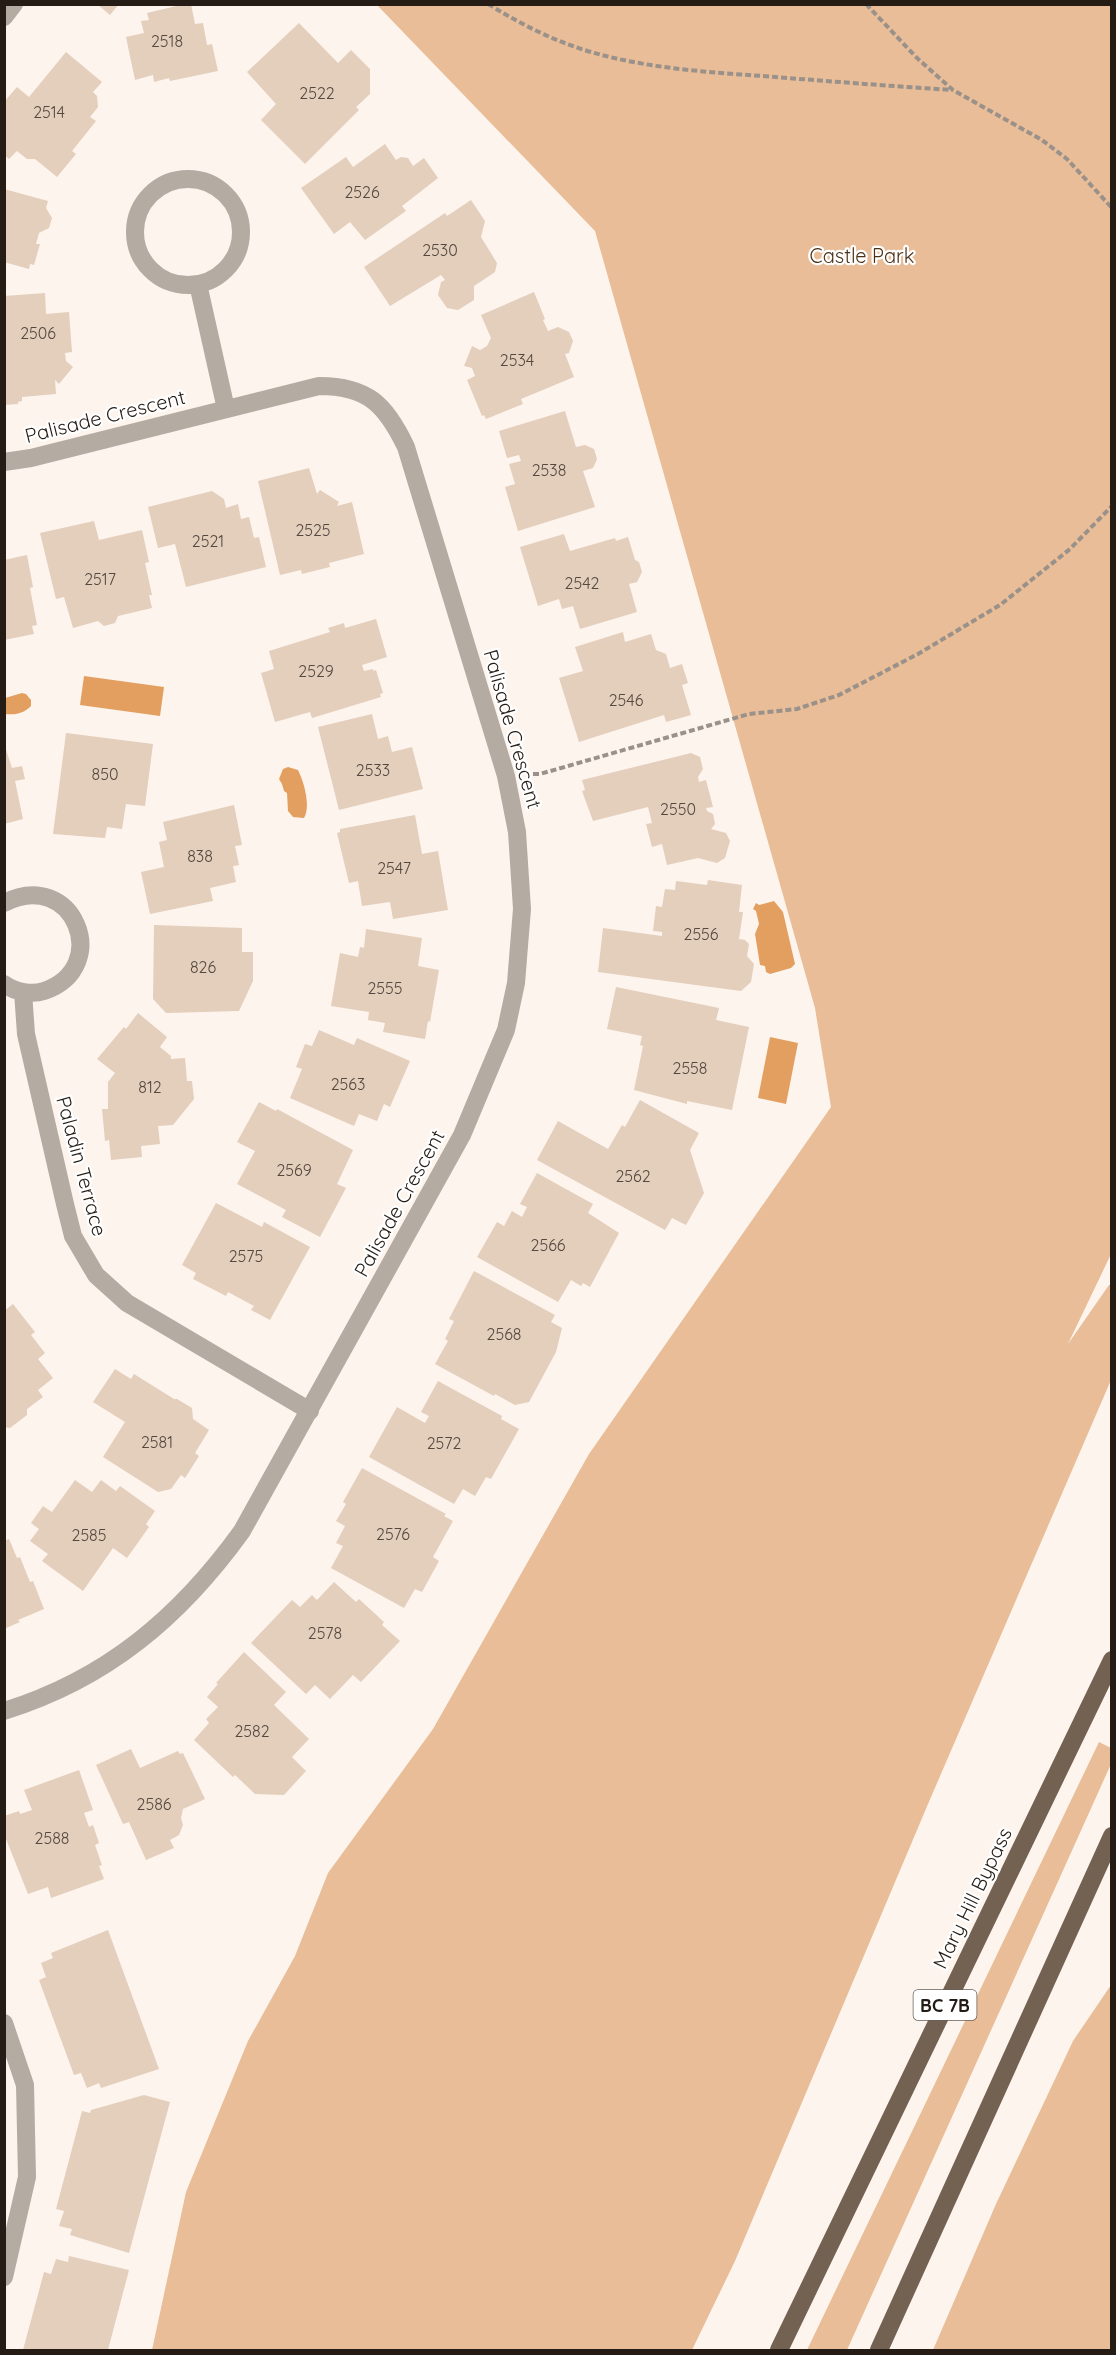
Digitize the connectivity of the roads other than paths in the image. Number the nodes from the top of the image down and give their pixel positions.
1 (14, 4) edge
2 (4, 17) edge
3 (198, 284) junction
4 (226, 409) junction
5 (4, 462) edge
6 (4, 903) edge
7 (4, 984) edge
8 (24, 993) junction
9 (310, 1411) junction
10 (1112, 1660) edge
11 (4, 1712) edge
12 (1112, 1836) edge
13 (4, 2023) edge
14 (4, 2277) edge
15 (779, 2350) edge
16 (879, 2350) edge

1 - 2 street
3 - 3 street
3 - 4 street
4 - 5 street, Palisade Crescent
4 - 9 street, Palisade Crescent
6 - 8 street
7 - 8 street
8 - 9 street, Paladin Terrace
9 - 11 street, Palisade Crescent
10 - 15 highway, Mary Hill Bypass / BC 7B
12 - 16 highway
13 - 14 street

